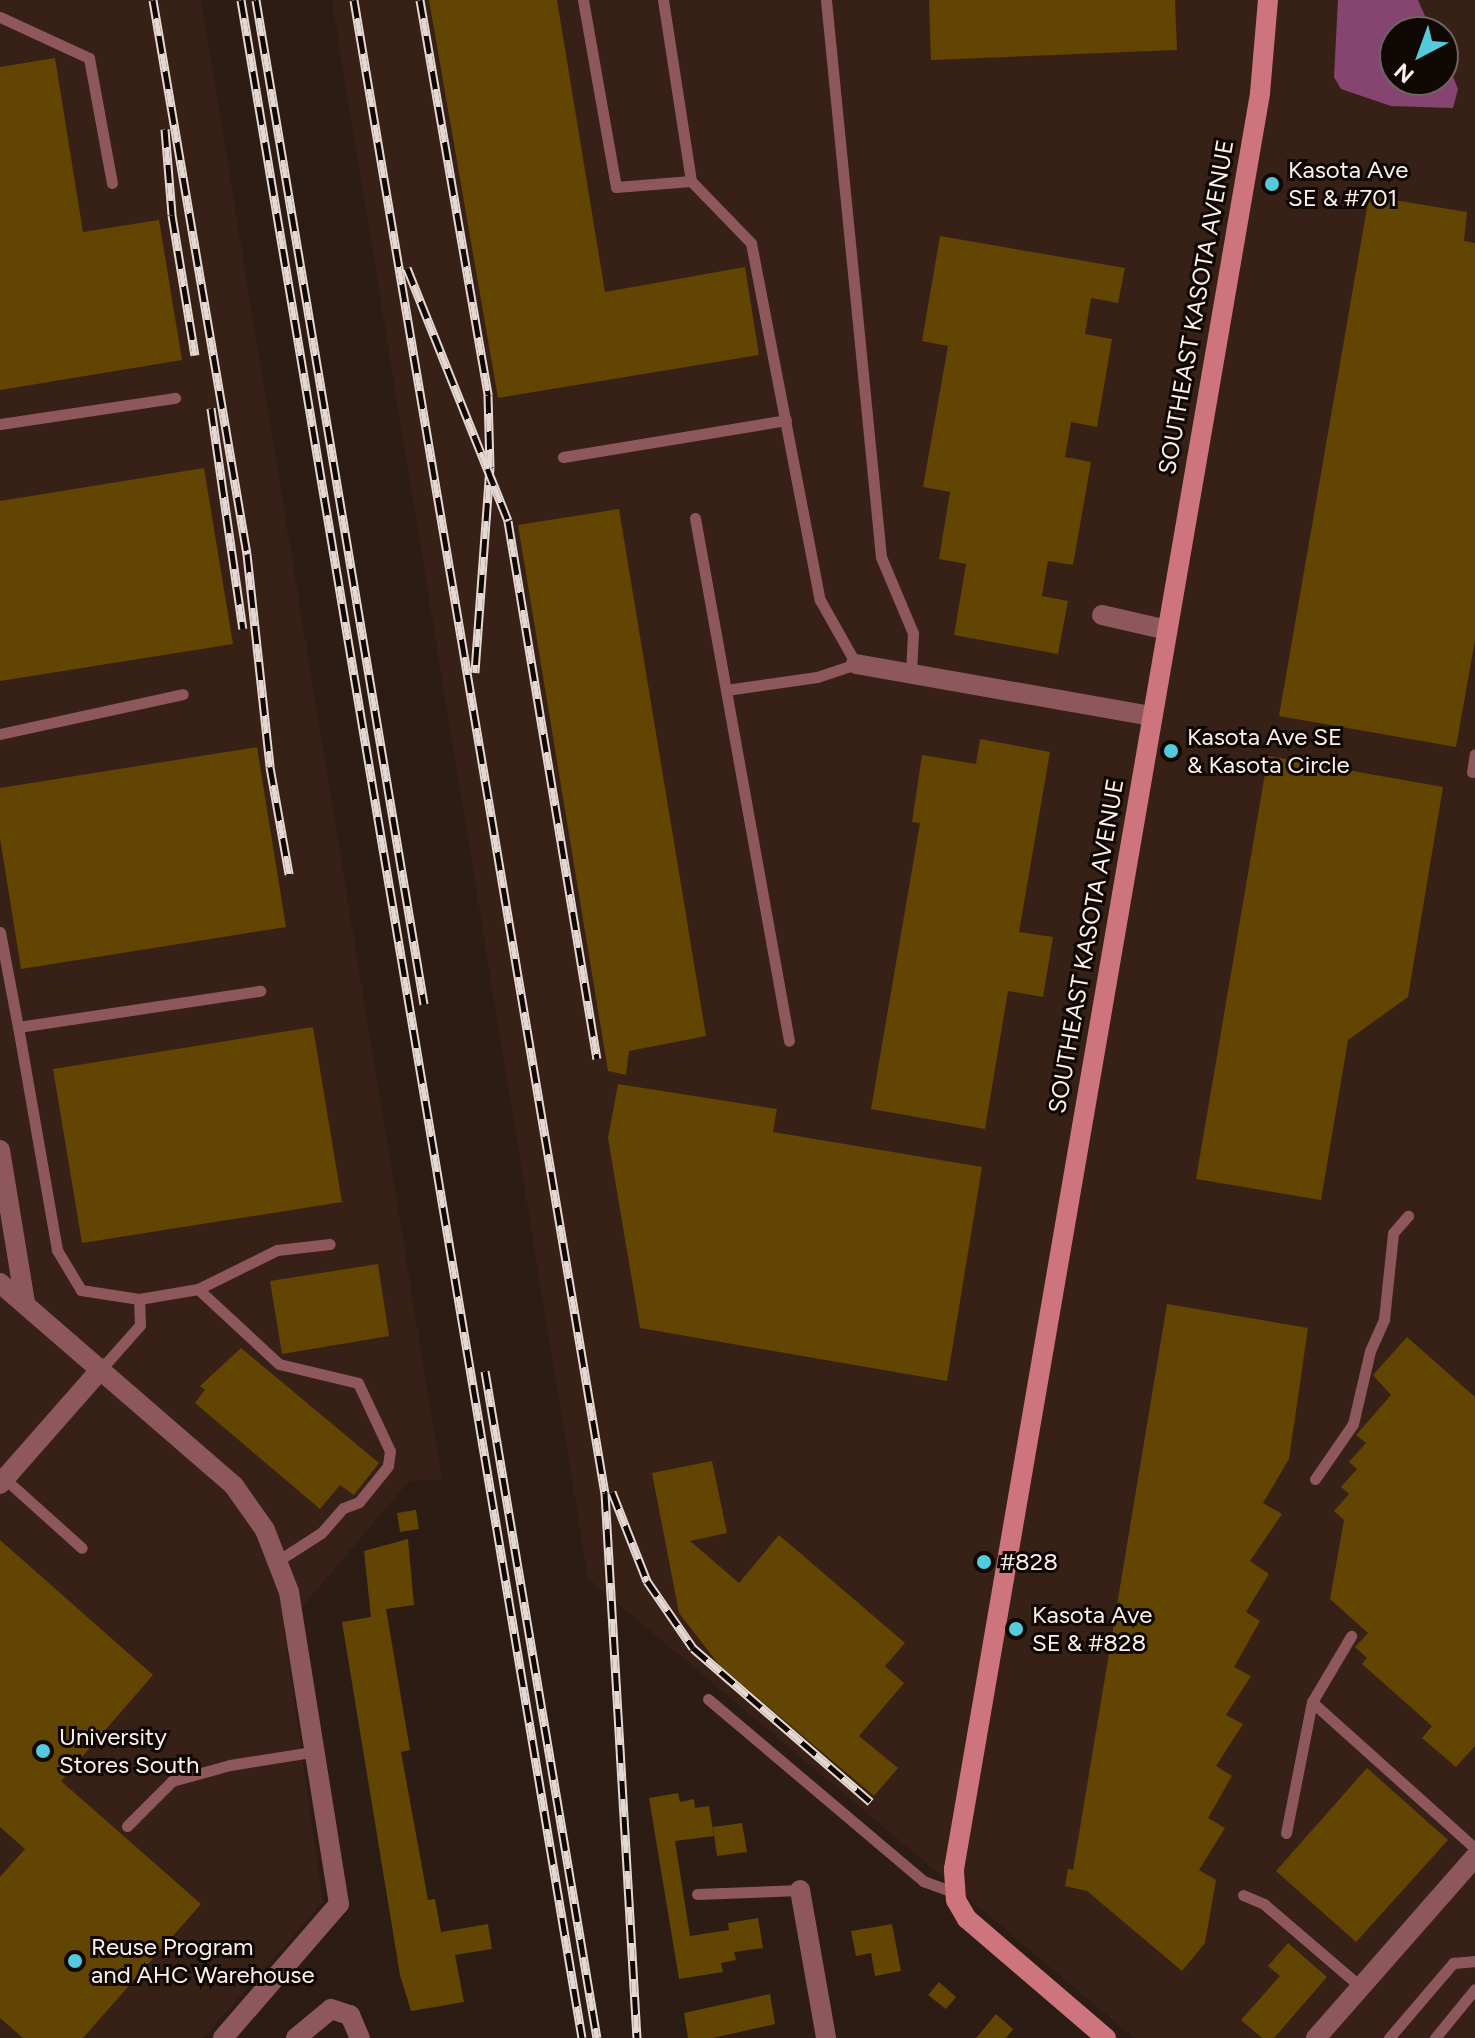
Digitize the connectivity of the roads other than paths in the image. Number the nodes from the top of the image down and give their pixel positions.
1 (583, 0) edge
2 (663, 0) edge
3 (826, 0) edge
4 (1268, 0) edge
5 (0, 17) edge
6 (691, 181) junction
7 (112, 183) dead end
8 (175, 398) dead end
9 (786, 420) junction
10 (0, 424) edge
11 (563, 457) dead end
12 (695, 518) dead end
13 (1102, 615) dead end
14 (1167, 630) junction
15 (856, 664) junction
16 (911, 674) junction
17 (726, 690) junction
18 (183, 694) dead end
19 (1152, 716) junction
20 (0, 734) edge
21 (1475, 754) edge
22 (1472, 772) dead end
23 (0, 932) edge
24 (260, 991) dead end
25 (18, 1027) junction
26 (789, 1041) dead end
27 (0, 1150) edge
28 (1408, 1216) dead end
29 (330, 1244) dead end
30 (0, 1283) edge
31 (198, 1289) junction
32 (139, 1299) junction
33 (25, 1303) junction
34 (102, 1368) junction
35 (1315, 1479) dead end
36 (2, 1481) edge
37 (82, 1548) dead end
38 (279, 1560) junction
39 (1351, 1636) dead end
40 (708, 1699) dead end
41 (1312, 1702) junction
42 (317, 1751) junction
43 (127, 1826) dead end
44 (1286, 1833) dead end
45 (1475, 1848) edge
46 (1475, 1857) edge
47 (800, 1890) joint
48 (697, 1894) dead end
49 (1243, 1895) dead end
50 (955, 1896) junction
51 (1475, 1961) edge
52 (1361, 1987) junction
53 (1475, 1989) edge
54 (223, 2038) edge
55 (296, 2038) edge
56 (360, 2038) edge
57 (826, 2038) edge
58 (1106, 2038) edge
59 (1316, 2038) edge
60 (1389, 2038) edge
61 (1435, 2038) edge

1 - 6 lane
2 - 6 lane
3 - 16 lane
4 - 14 street, SOUTHEAST KASOTA AVENUE
5 - 7 lane
6 - 9 lane
8 - 10 lane
9 - 11 lane
9 - 15 lane
12 - 17 lane
13 - 14 street
14 - 19 street, SOUTHEAST KASOTA AVENUE
15 - 16 street
15 - 17 lane
16 - 19 street
17 - 26 lane
18 - 20 lane
19 - 50 street, SOUTHEAST KASOTA AVENUE
21 - 22 lane
23 - 25 lane
24 - 25 lane
25 - 32 lane
27 - 33 street
28 - 35 lane
29 - 31 lane
30 - 33 street
31 - 32 lane
31 - 38 lane
32 - 34 lane
33 - 34 street
34 - 36 street
34 - 38 street
36 - 37 lane
38 - 42 street
39 - 41 lane
40 - 50 lane
41 - 44 lane
41 - 45 lane
42 - 43 lane
42 - 54 street
46 - 52 street
47 - 48 lane
47 - 57 street
49 - 52 lane
50 - 58 street
51 - 60 lane
52 - 59 street
53 - 61 lane
55 - 56 street

